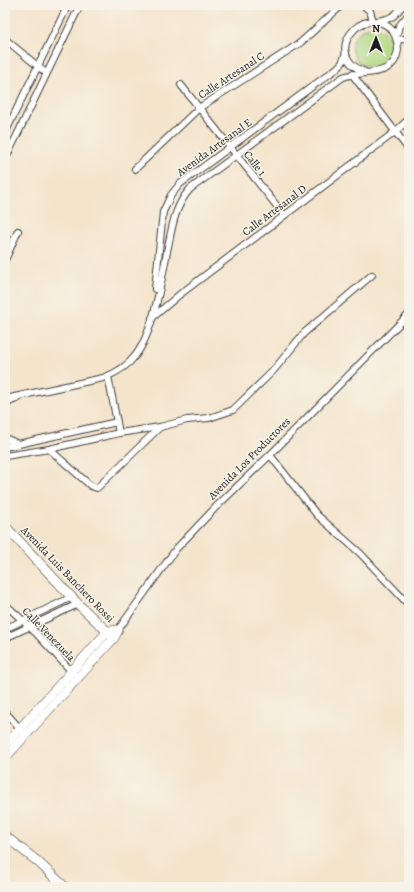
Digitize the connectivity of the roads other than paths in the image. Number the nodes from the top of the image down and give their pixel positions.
1 (68, 5) edge
2 (80, 5) edge
3 (342, 5) edge
4 (363, 5) edge
5 (404, 5) edge
6 (409, 14) edge
7 (375, 21) junction
8 (409, 38) edge
9 (5, 39) edge
10 (396, 39) junction
11 (346, 53) junction
12 (38, 66) junction
13 (365, 72) junction
14 (46, 74) junction
15 (352, 74) junction
16 (181, 85) dead end
17 (199, 108) junction
18 (409, 119) edge
19 (396, 132) junction
20 (5, 133) edge
21 (231, 148) junction
22 (409, 150) edge
23 (237, 155) junction
24 (6, 157) edge
25 (135, 169) dead end
26 (284, 215) junction
27 (18, 230) dead end
28 (5, 260) edge
29 (372, 275) dead end
30 (409, 314) edge
31 (152, 318) junction
32 (108, 376) junction
33 (29, 393) junction
34 (5, 399) edge
35 (5, 407) edge
36 (117, 422) junction
37 (160, 427) junction
38 (119, 433) junction
39 (5, 438) edge
40 (18, 444) junction
41 (5, 447) edge
42 (49, 449) junction
43 (270, 455) junction
44 (5, 456) edge
45 (5, 526) edge
46 (72, 597) junction
47 (5, 604) edge
48 (78, 604) junction
49 (409, 605) edge
50 (22, 621) junction
51 (29, 627) junction
52 (5, 629) edge
53 (108, 631) junction
54 (116, 634) junction
55 (5, 638) edge
56 (75, 675) junction
57 (5, 712) edge
58 (23, 732) junction
59 (5, 745) edge
60 (5, 758) edge
61 (5, 836) edge
62 (65, 887) edge

1 - 12 street
2 - 14 street
3 - 17 street, Calle Artesanal C
4 - 7 street
5 - 7 street
6 - 10 street
7 - 10 street
7 - 11 street
8 - 10 street
9 - 12 street
10 - 13 street
11 - 13 street
11 - 21 street, Avenida Artesanal E
12 - 14 street
12 - 20 street
13 - 15 street, Avenida Artesanal E
14 - 24 street
15 - 19 street
15 - 23 street, Avenida Artesanal E
16 - 17 street, Calle 1
17 - 21 street, Calle 1
17 - 25 street, Calle Artesanal C
18 - 19 street, Calle Artesanal D
19 - 22 street
19 - 26 street, Calle Artesanal D
21 - 23 street, Calle 1
21 - 31 street, Avenida Artesanal E
23 - 26 street, Calle 1
23 - 31 street, Avenida Artesanal E
26 - 31 street, Calle Artesanal D
27 - 28 street
29 - 37 street
30 - 43 street, Avenida Los Productores
31 - 32 street, Avenida Artesanal E
32 - 33 street, Avenida Artesanal E
32 - 36 street
33 - 34 street
33 - 35 street
36 - 38 street
36 - 40 street
37 - 38 street
37 - 42 street
38 - 42 street
39 - 40 street
40 - 41 street
42 - 44 street
43 - 49 street
43 - 54 street, Avenida Los Productores
45 - 46 street, Avenida Luis Banchero Rossi
46 - 48 street, Avenida Luis Banchero Rossi
46 - 50 street
47 - 50 street, Calle Venezuela
48 - 51 street
48 - 53 street, Avenida Luis Banchero Rossi
50 - 51 street, Calle Venezuela
50 - 52 street
51 - 55 street
51 - 56 street, Calle Venezuela
53 - 54 street, Avenida Luis Banchero Rossi
53 - 56 street, Avenida Los Productores
54 - 56 street, Avenida Los Productores
56 - 58 street, Avenida Los Productores
57 - 58 street
58 - 59 street, Avenida Los Productores
58 - 60 street, Avenida Los Productores
61 - 62 street

